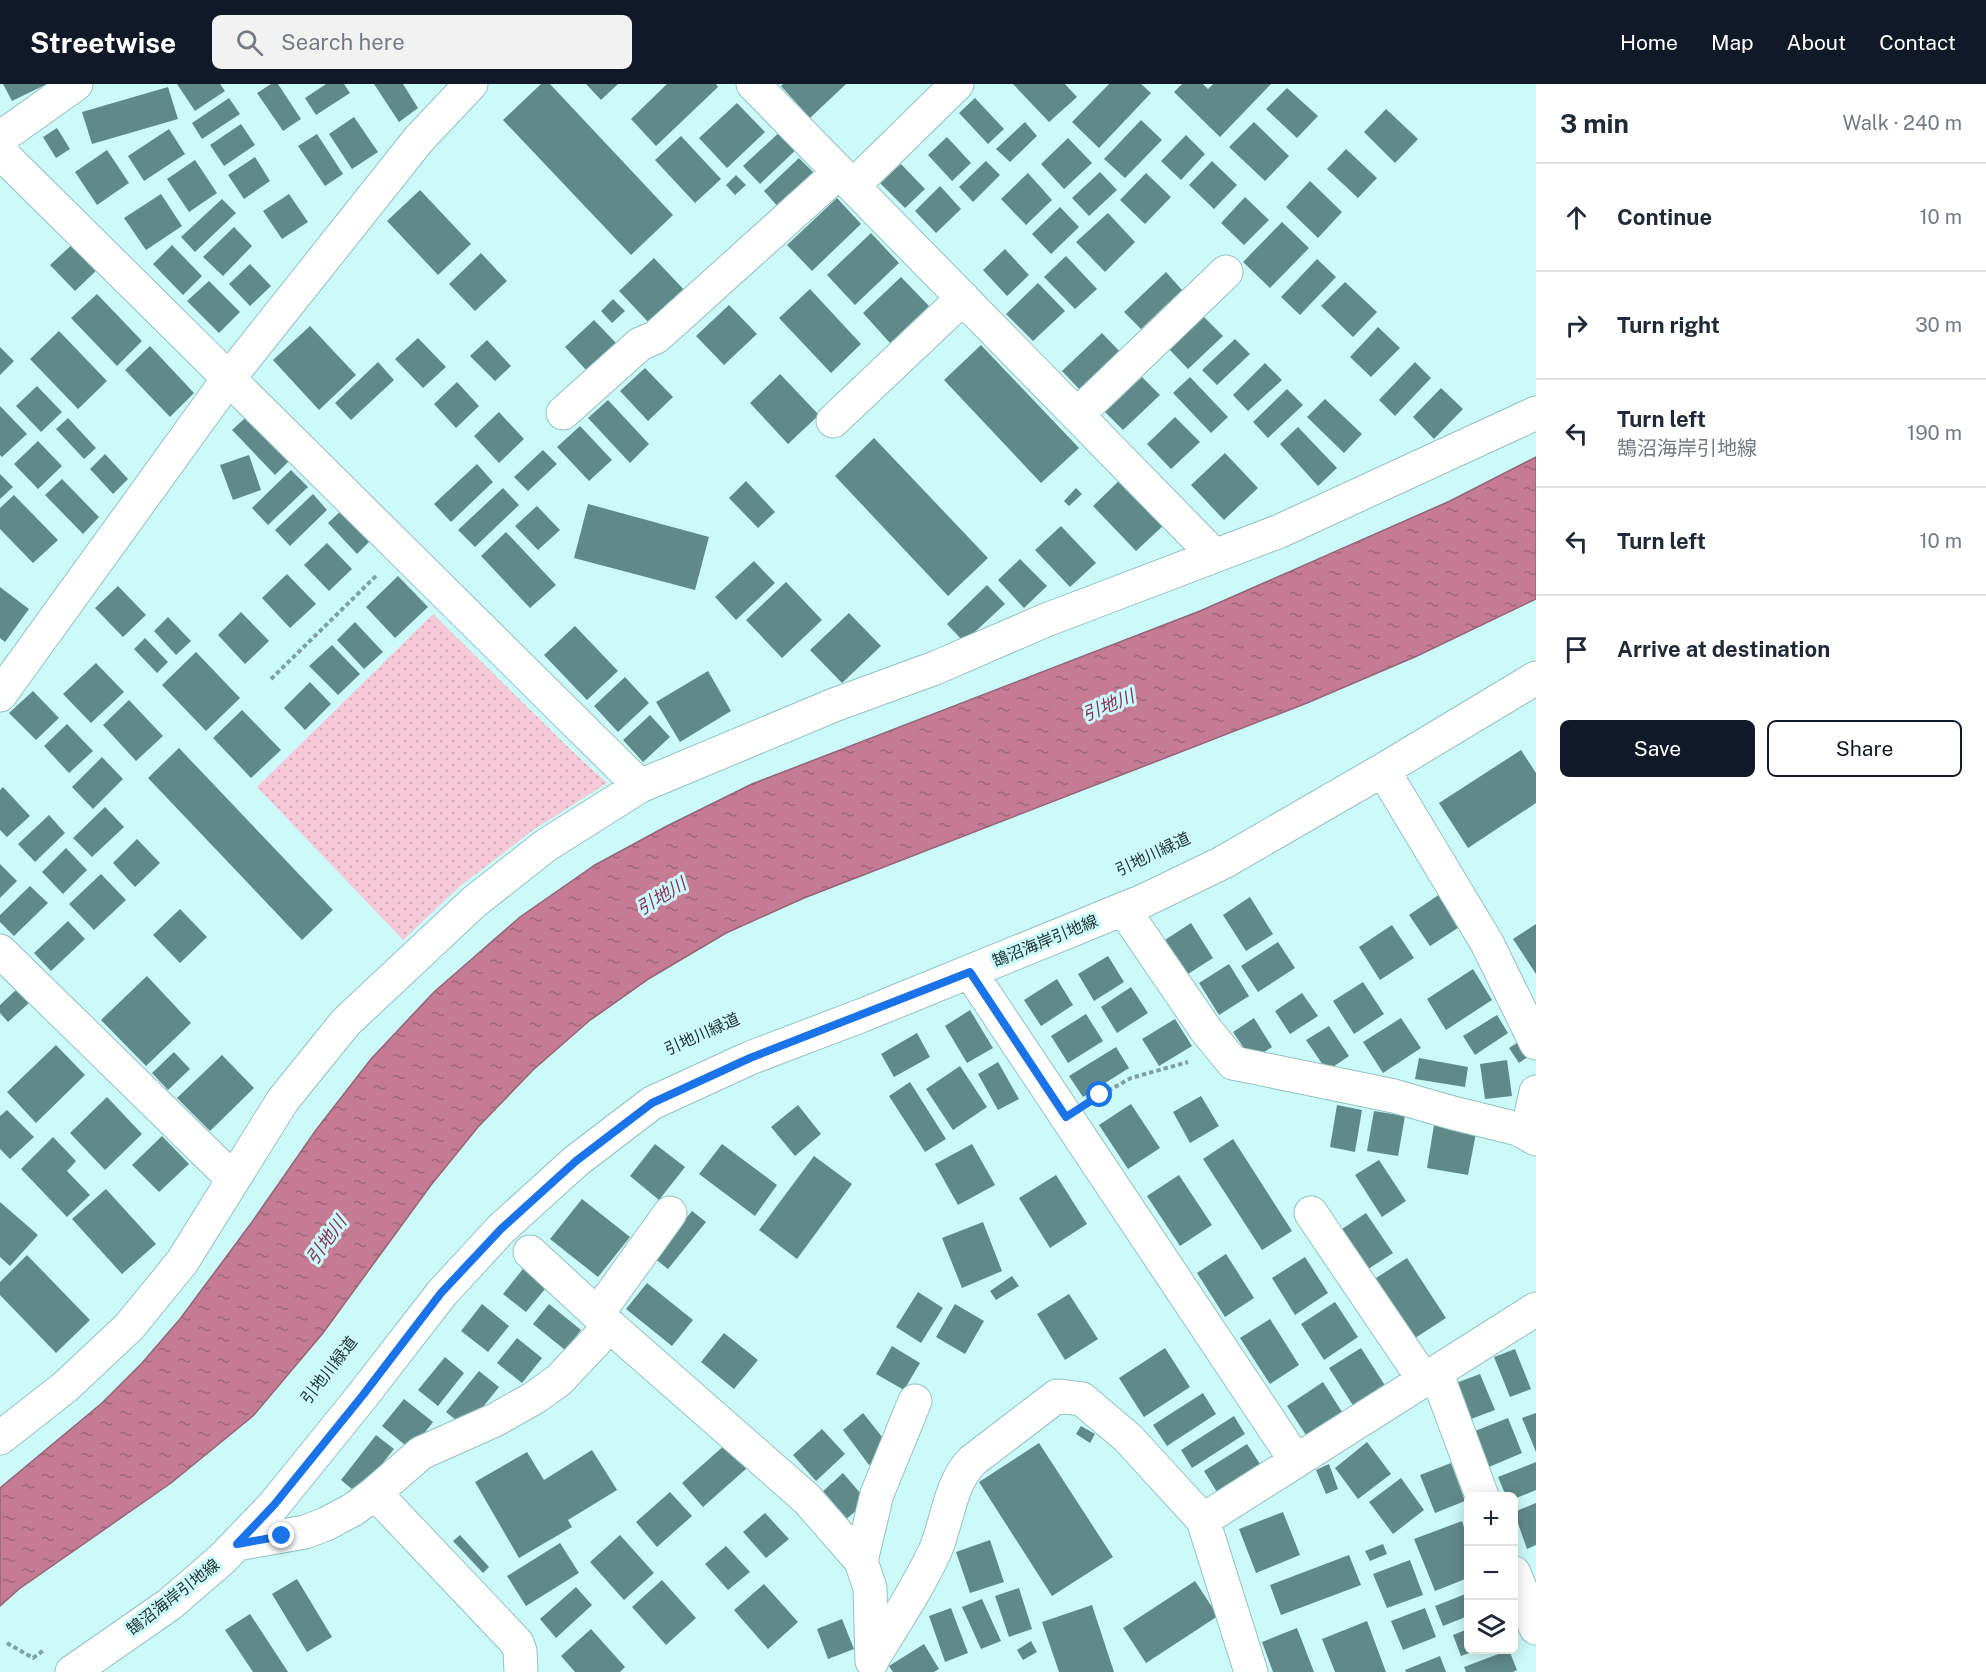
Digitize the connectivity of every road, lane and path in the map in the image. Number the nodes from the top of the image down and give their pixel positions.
1 (76, 84) edge
2 (471, 84) edge
3 (753, 84) edge
4 (957, 84) edge
5 (0, 138) edge
6 (0, 152) edge
7 (846, 179) junction
8 (1227, 272) dead end
9 (963, 298) junction
10 (229, 378) junction
11 (563, 413) dead end
12 (1536, 413) edge
13 (1077, 416) junction
14 (833, 421) dead end
15 (402, 550) junction
16 (1214, 555) junction
17 (1536, 678) edge
18 (271, 679) dead end
19 (0, 695) edge
20 (1383, 770) junction
21 (640, 786) junction
22 (1124, 910) junction
23 (0, 951) edge
24 (970, 972) junction
25 (1536, 1043) edge
26 (1231, 1061) junction
27 (1536, 1092) edge
28 (1066, 1117) junction
29 (1532, 1136) edge
30 (233, 1179) junction
31 (670, 1213) dead end
32 (1311, 1213) dead end
33 (530, 1252) dead end
34 (1536, 1309) edge
35 (604, 1319) junction
36 (1430, 1376) junction
37 (915, 1401) dead end
38 (0, 1438) edge
39 (1296, 1461) junction
40 (1480, 1492) edge
41 (375, 1493) junction
42 (1203, 1520) junction
43 (237, 1544) junction
44 (861, 1561) junction
45 (1518, 1583) edge
46 (1536, 1628) edge
47 (7, 1643) dead end
48 (51, 1645) dead end
49 (872, 1666) edge
50 (72, 1672) edge
51 (521, 1672) edge
52 (1251, 1672) edge

1 - 5 street
2 - 10 street
3 - 7 street
4 - 7 street
6 - 10 street
7 - 9 street
7 - 11 street
8 - 13 street
9 - 13 street
9 - 14 street
10 - 15 street
10 - 19 street
12 - 16 street
13 - 16 street
15 - 18 path
15 - 21 street
16 - 21 street
17 - 20 street, 鵠沼海岸引地線
20 - 22 street, 鵠沼海岸引地線
20 - 25 street
21 - 30 street
22 - 24 street, 鵠沼海岸引地線
22 - 26 street
23 - 30 street
24 - 28 street
24 - 43 street, 鵠沼海岸引地線
26 - 28 path
26 - 29 street
27 - 29 street
28 - 39 street
30 - 38 street
31 - 35 street
32 - 36 street
33 - 35 street
34 - 36 street
35 - 41 street
35 - 44 street
36 - 39 street
36 - 40 street
37 - 44 street
39 - 42 street
41 - 43 street
41 - 51 street
42 - 49 street
42 - 52 street
43 - 50 street, 鵠沼海岸引地線
44 - 49 street
45 - 46 street
47 - 48 path

